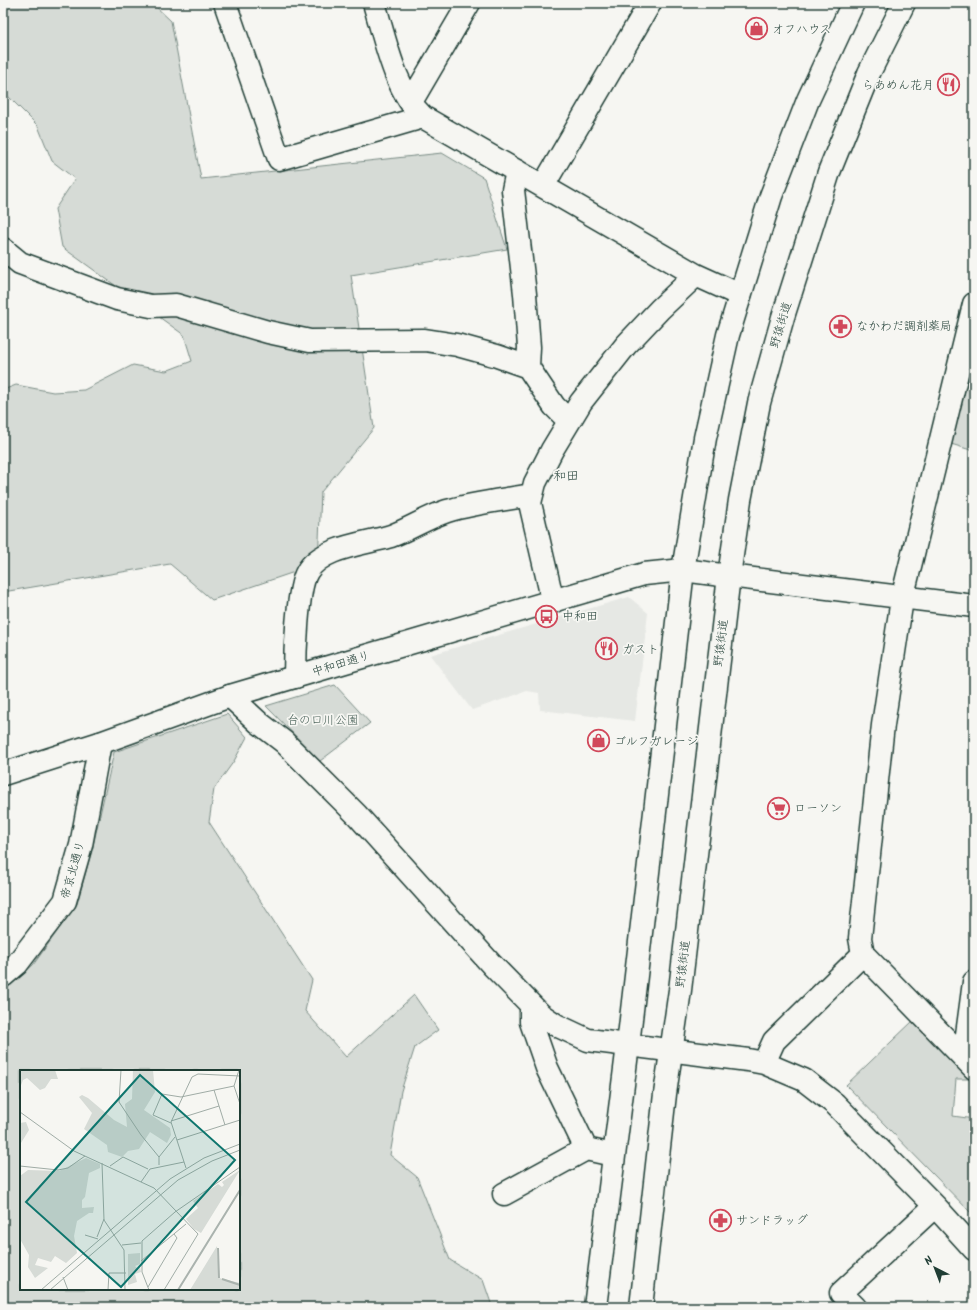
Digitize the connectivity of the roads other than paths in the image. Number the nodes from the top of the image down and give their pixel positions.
1 (225, 3) edge
2 (374, 3) edge
3 (469, 3) edge
4 (650, 3) edge
5 (853, 3) edge
6 (904, 3) edge
7 (417, 110) junction
8 (517, 171) junction
9 (543, 186) junction
10 (3, 249) edge
11 (696, 275) junction
12 (740, 295) junction
13 (974, 304) edge
14 (528, 367) junction
15 (569, 420) junction
16 (530, 495) junction
17 (683, 570) junction
18 (729, 576) junction
19 (902, 599) junction
20 (553, 602) junction
21 (974, 606) edge
22 (295, 678) junction
23 (230, 696) junction
24 (100, 743) junction
25 (3, 774) edge
26 (863, 954) junction
27 (3, 976) edge
28 (974, 982) edge
29 (531, 1006) junction
30 (628, 1044) junction
31 (671, 1050) junction
32 (764, 1063) junction
33 (969, 1063) edge
34 (586, 1149) junction
35 (613, 1155) junction
36 (504, 1194) dead end
37 (934, 1206) junction
38 (974, 1249) edge
39 (595, 1307) edge
40 (641, 1307) edge
41 (855, 1307) edge

1 - 7 street
2 - 7 street
3 - 7 street
4 - 9 street
5 - 12 street
6 - 18 street, 野猿街道
7 - 8 street
8 - 9 street
8 - 14 street
9 - 11 street
10 - 14 street
11 - 12 street
11 - 15 street
12 - 17 street
13 - 19 street
14 - 15 street
15 - 16 street
16 - 20 street
16 - 22 street
17 - 18 street, 中和田通り
17 - 20 street, 中和田通り
17 - 30 street
18 - 19 street, 中和田通り
18 - 31 street, 野猿街道
19 - 21 street, 中和田通り
19 - 26 street
20 - 22 street, 中和田通り
22 - 23 street, 中和田通り
23 - 24 street, 中和田通り
23 - 29 street
24 - 25 street, 中和田通り
24 - 27 street, 帝京北通り
26 - 32 street
26 - 33 street
28 - 33 street
29 - 30 street
29 - 34 street
30 - 31 street
30 - 35 street
31 - 32 street
31 - 40 street, 野猿街道
32 - 37 street
34 - 35 street
34 - 36 street
35 - 39 street
37 - 38 street
37 - 41 street

